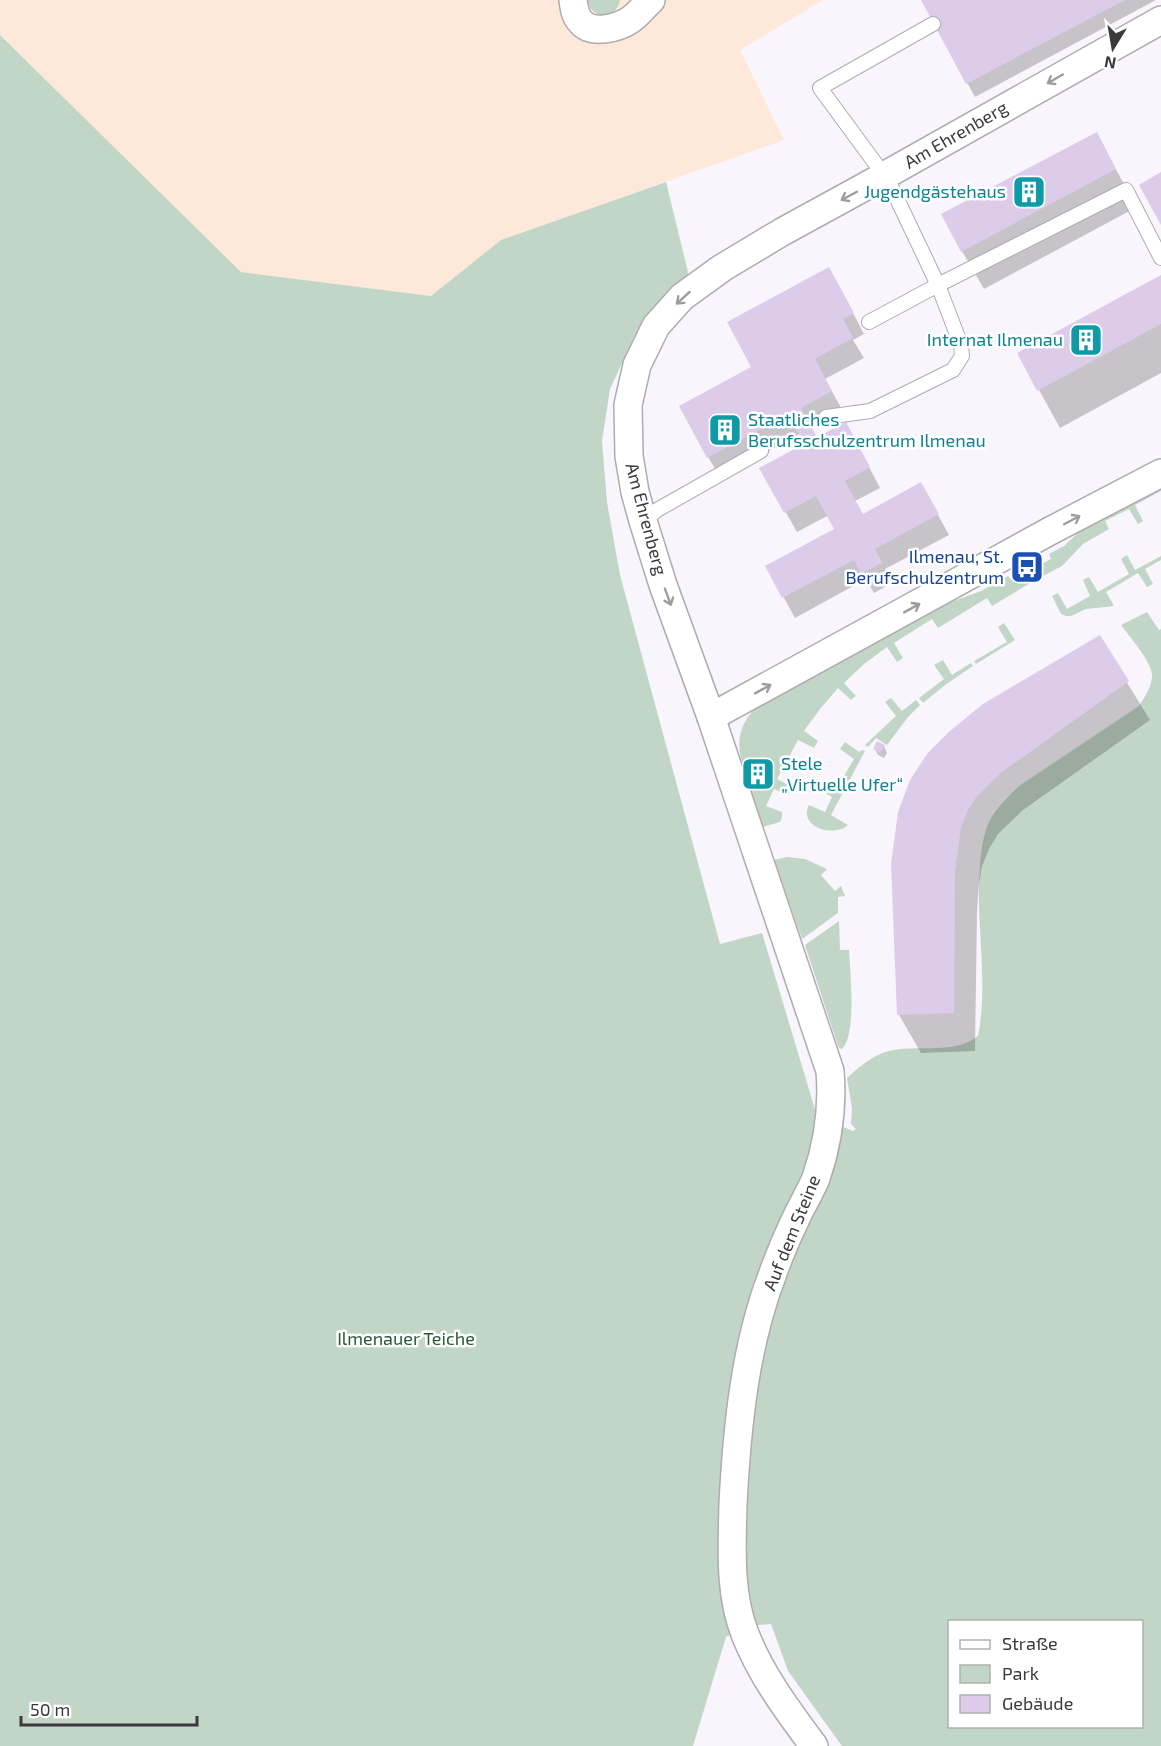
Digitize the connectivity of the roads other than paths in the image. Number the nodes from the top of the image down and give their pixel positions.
1 (573, 0) edge
2 (651, 0) edge
3 (1161, 20) edge
4 (933, 24) dead end
5 (885, 176) junction
6 (1161, 258) edge
7 (938, 285) junction
8 (870, 322) dead end
9 (826, 417) dead end
10 (761, 451) dead end
11 (1161, 473) edge
12 (642, 521) junction
13 (711, 717) junction
14 (814, 1746) edge

1 - 2 street
3 -> 5 street, Am Ehrenberg
4 - 5 lane
5 - 7 lane
5 -> 12 street, Am Ehrenberg
6 - 7 lane
7 - 8 lane
7 - 9 lane
10 - 12 lane
13 -> 11 street
12 -> 13 street, Am Ehrenberg
13 - 14 street, Auf dem Steine

